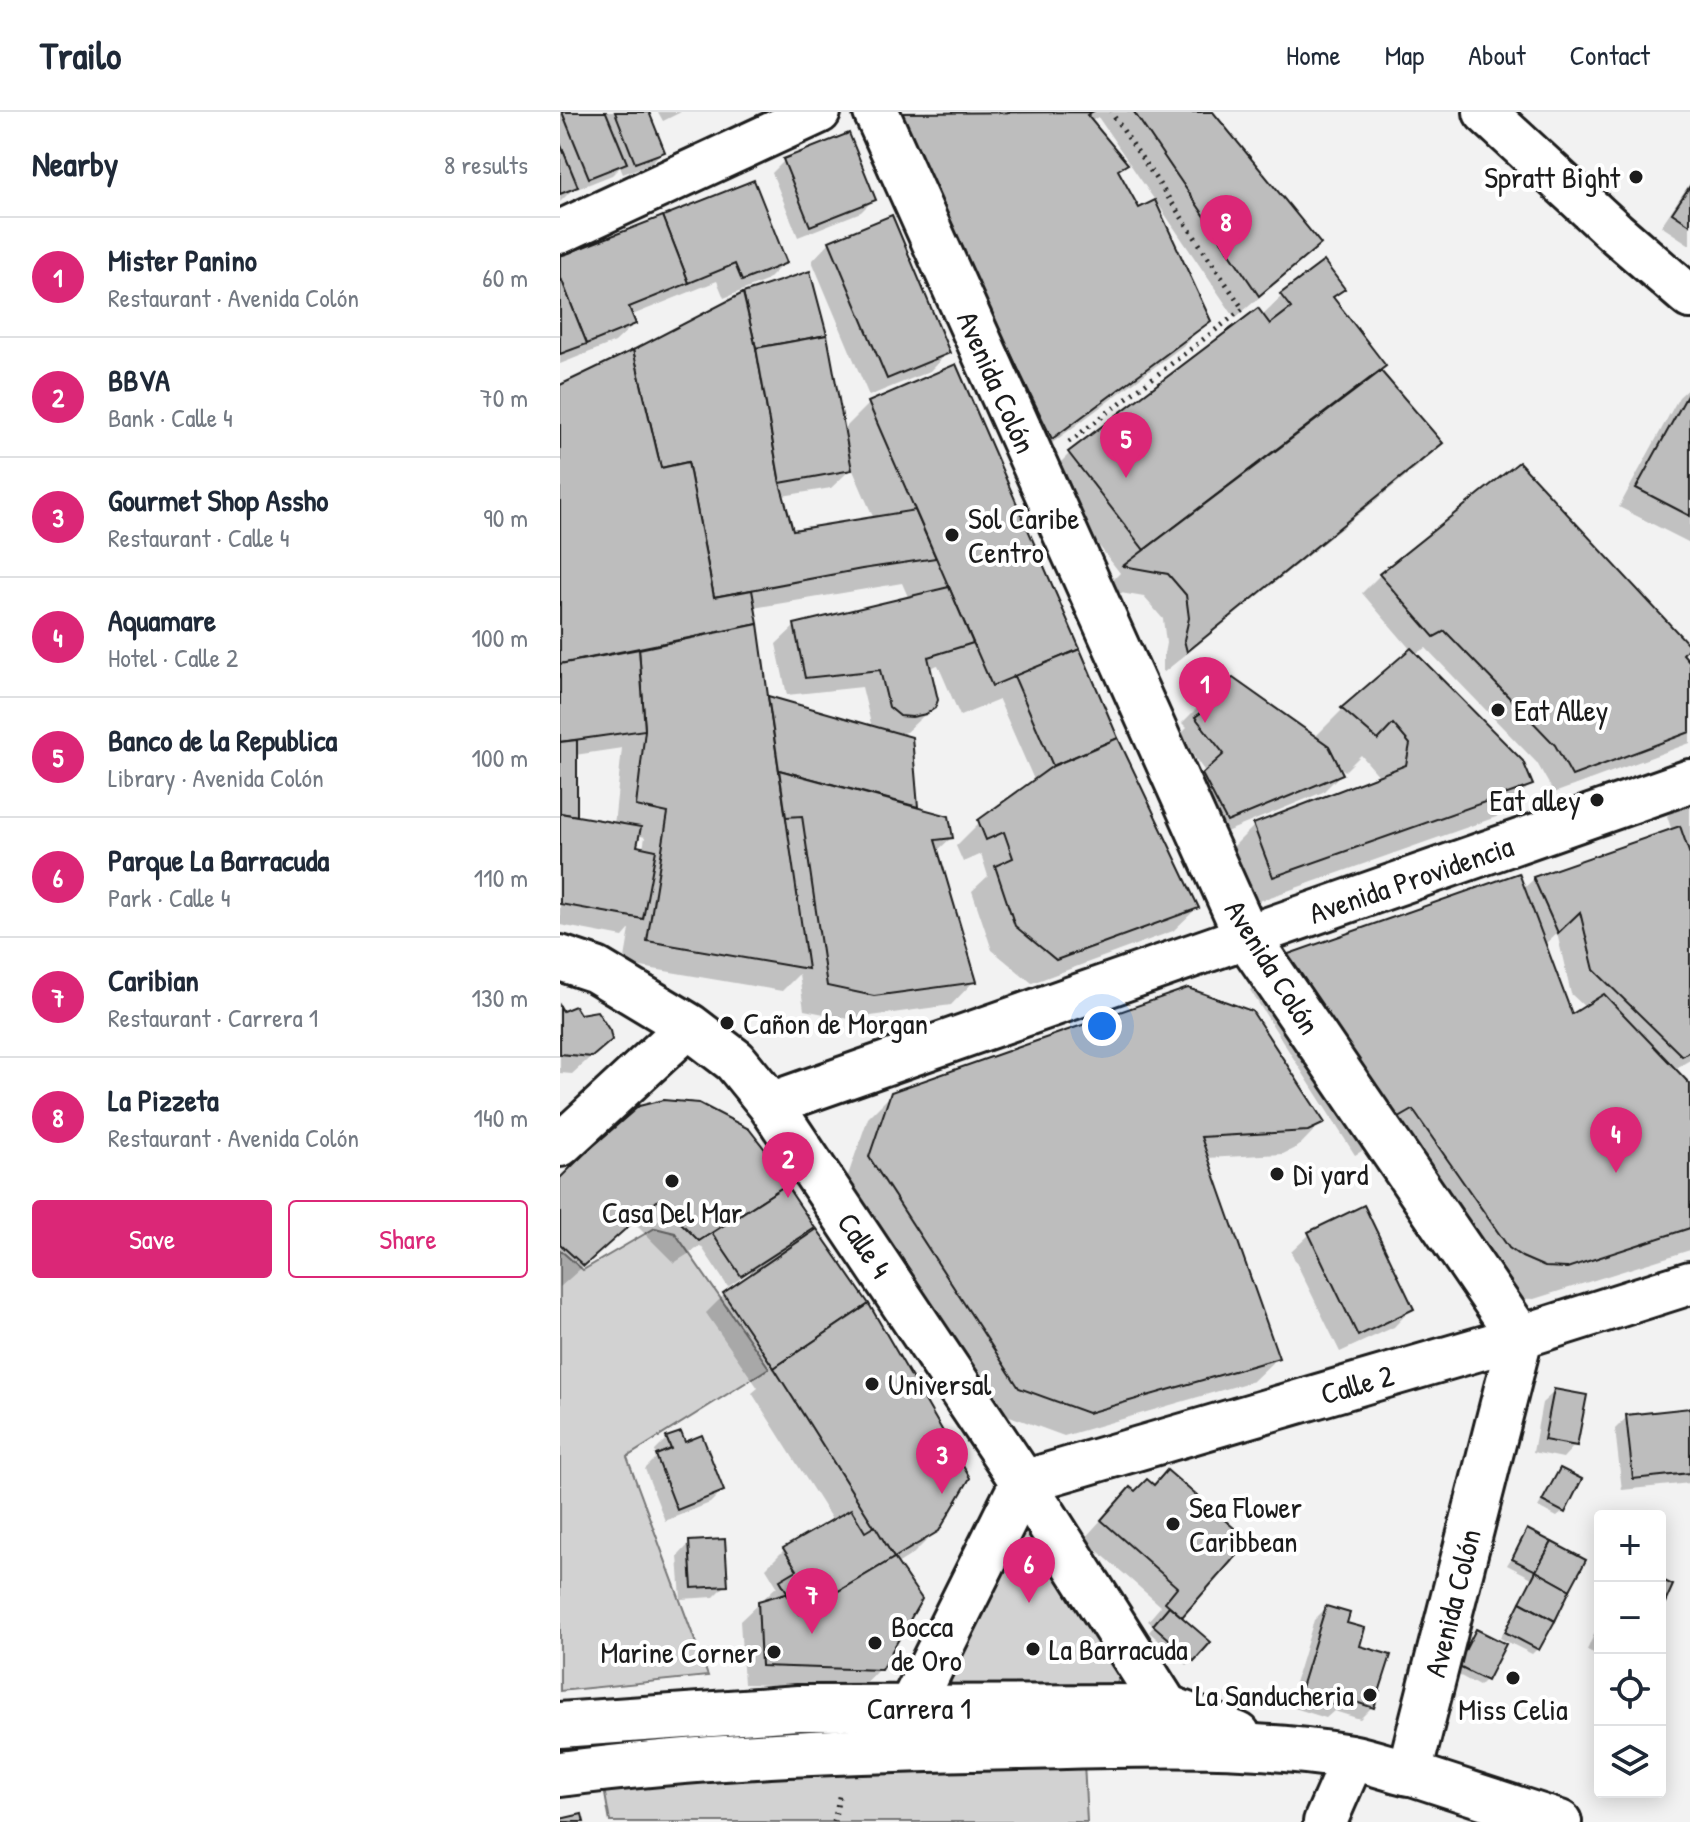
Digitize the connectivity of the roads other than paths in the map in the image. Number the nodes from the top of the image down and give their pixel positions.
1 (819, 112) edge
2 (876, 112) edge
3 (1485, 112) edge
4 (560, 232) edge
5 (1690, 297) edge
6 (1690, 781) edge
7 (1247, 937) junction
8 (560, 958) edge
9 (689, 1026) junction
10 (770, 1104) junction
11 (560, 1145) edge
12 (1690, 1283) edge
13 (1520, 1337) junction
14 (1023, 1482) junction
15 (560, 1725) edge
16 (1166, 1726) junction
17 (910, 1729) junction
18 (1353, 1758) junction
19 (1409, 1773) junction
20 (560, 1774) edge
21 (1325, 1822) edge
22 (1560, 1822) edge

1 - 4 street
2 - 7 main road, Avenida Colón
3 - 5 street
6 - 7 street, Avenida Providencia
7 - 10 street, Avenida Providencia
7 - 13 main road, Avenida Colón
8 - 9 main road, Calle 4
9 - 10 main road, Calle 4
9 - 11 street
10 - 14 main road, Calle 4
12 - 13 street, Calle 2
13 - 14 street, Calle 2
13 - 19 main road, Avenida Colón
14 - 16 main road, Calle 4
14 - 17 main road
15 - 17 main road, Carrera 1
16 - 17 main road, Carrera 1
16 - 18 main road, Carrera 1
17 - 20 main road, Carrera 1
18 - 19 main road, Carrera 1
18 - 21 street
19 - 22 street, Carrera 1

